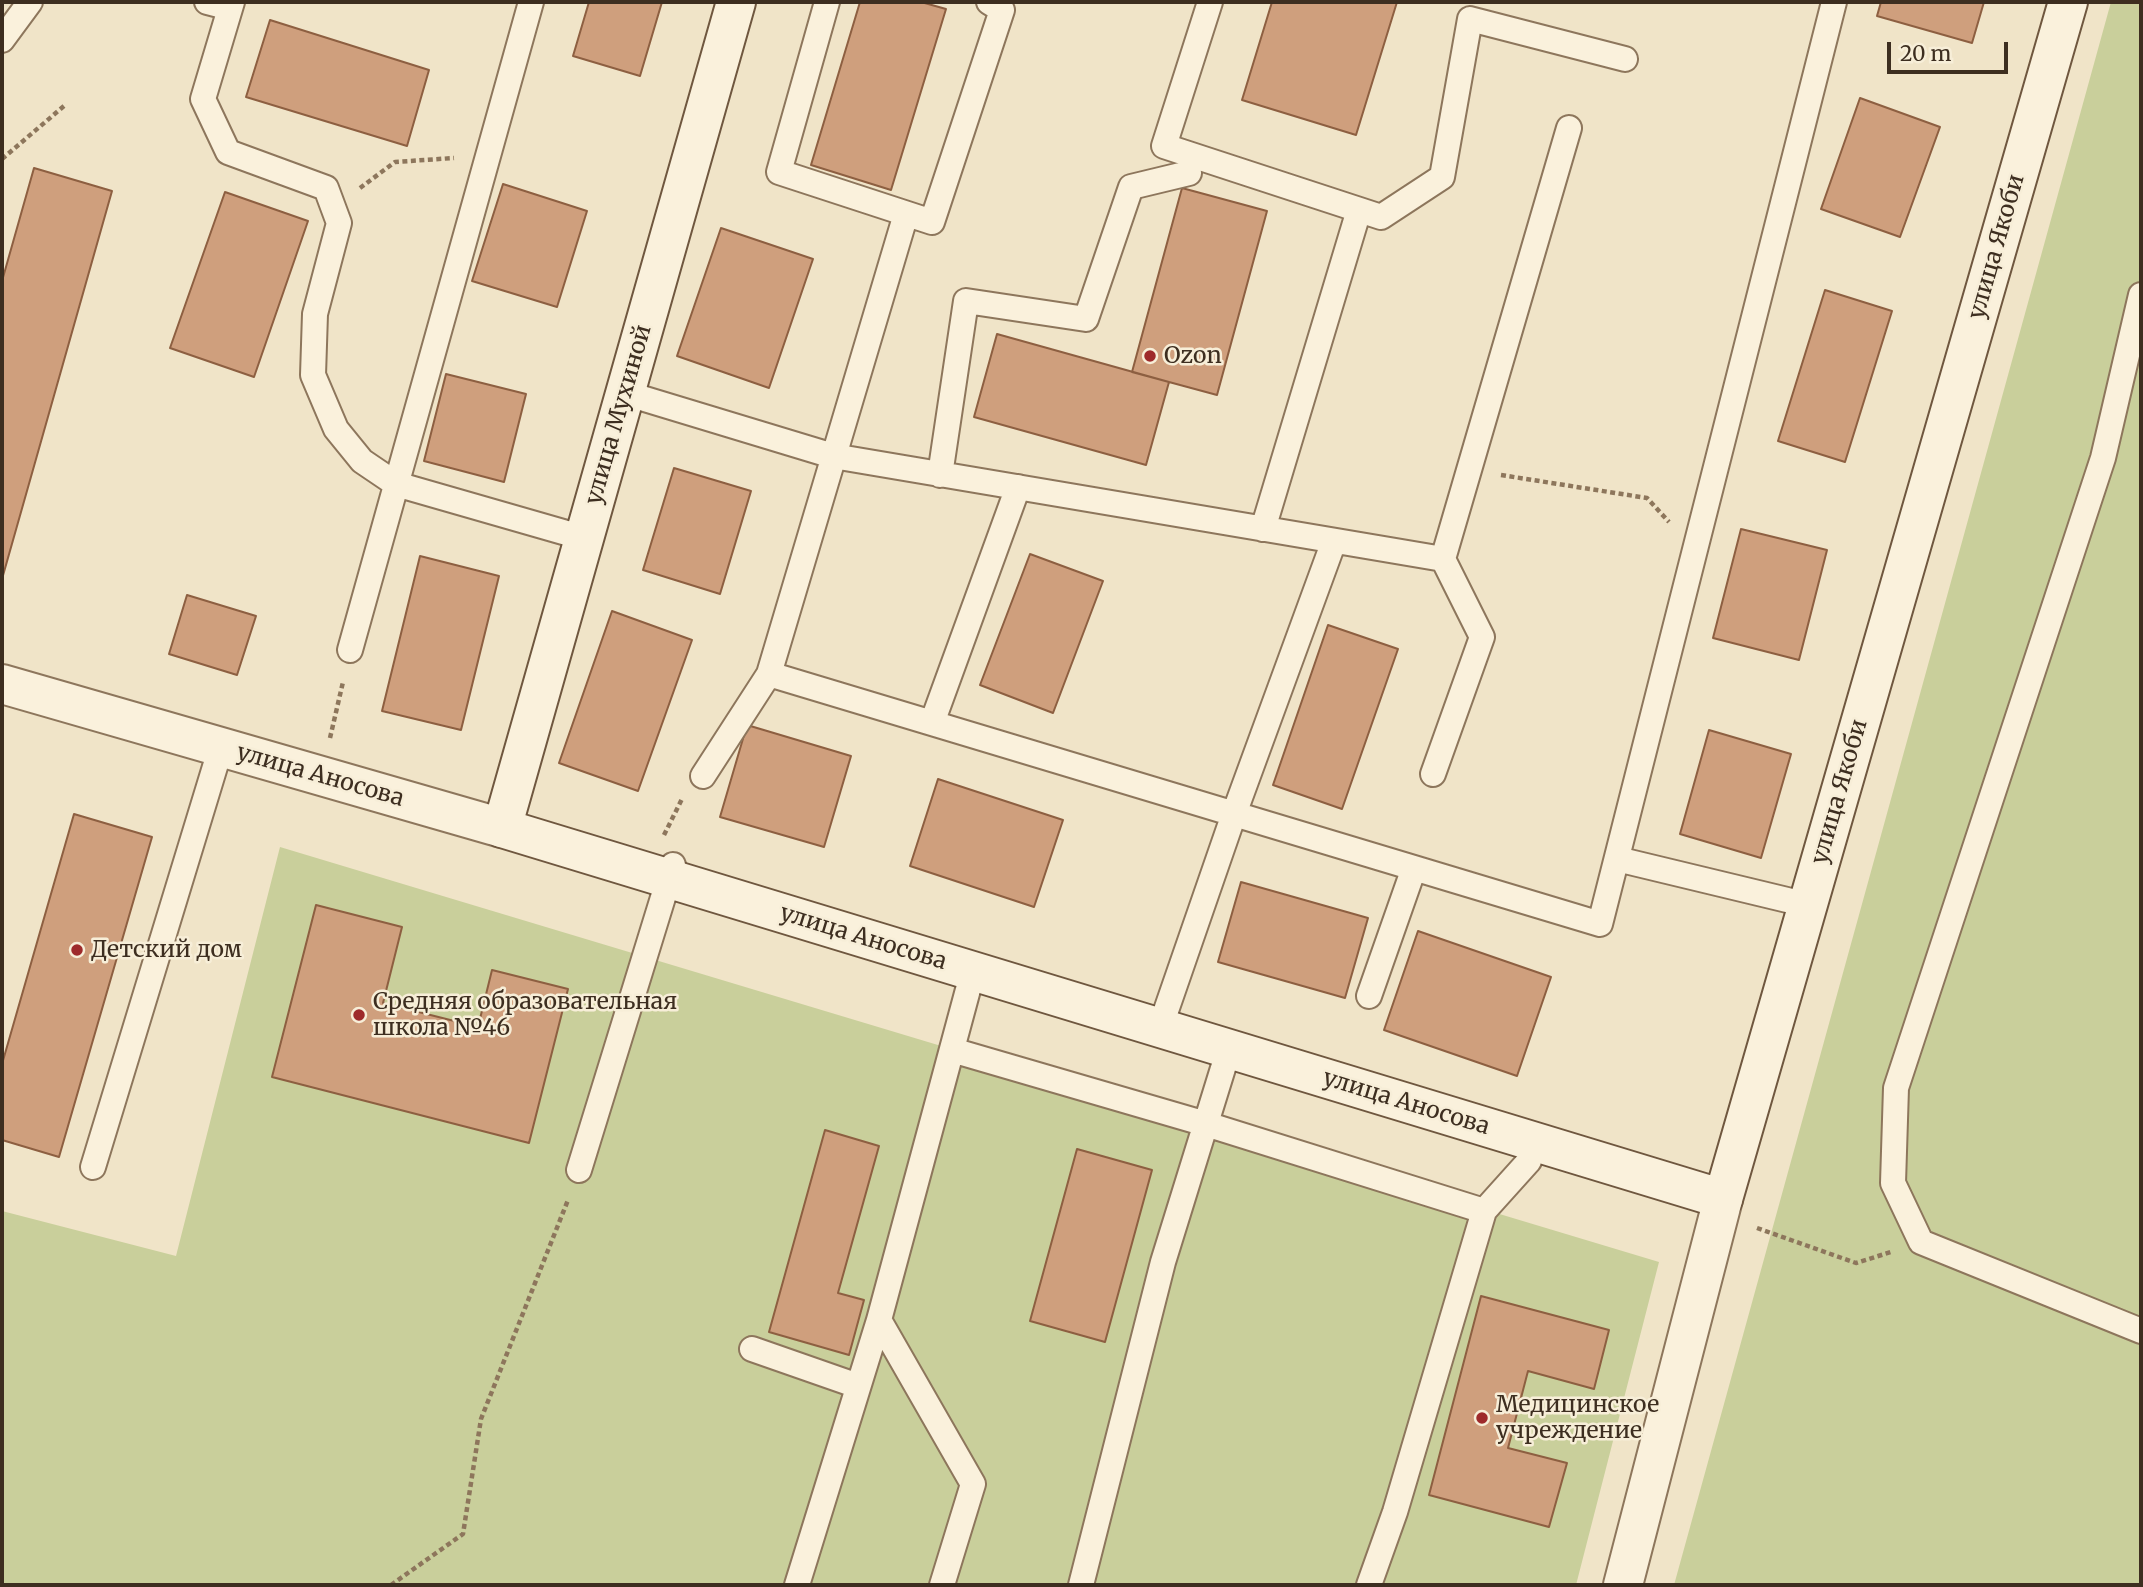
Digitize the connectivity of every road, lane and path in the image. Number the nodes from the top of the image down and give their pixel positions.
1 (30, 2) edge
2 (531, 2) edge
3 (736, 2) edge
4 (827, 2) edge
5 (989, 2) edge
6 (1209, 2) edge
7 (1834, 2) edge
8 (2068, 2) edge
9 (223, 4) edge
10 (2, 40) edge
11 (1625, 59) dead end
12 (64, 106) dead end
13 (1569, 128) dead end
14 (488, 155) junction
15 (2, 159) edge
16 (1189, 173) dead end
17 (333, 207) junction
18 (1359, 210) junction
19 (906, 214) junction
20 (2141, 296) edge
21 (625, 393) junction
22 (833, 456) junction
23 (1469, 470) junction
24 (940, 475) junction
25 (396, 484) junction
26 (1018, 487) junction
27 (1262, 529) junction
28 (584, 538) junction
29 (1334, 541) junction
30 (1695, 551) junction
31 (1443, 559) junction
32 (350, 650) joint
33 (769, 674) junction
34 (2, 684) edge
35 (932, 723) junction
36 (221, 747) junction
37 (1433, 774) dead end
38 (322, 776) junction
39 (703, 776) dead end
40 (1234, 814) junction
41 (502, 828) junction
42 (1617, 859) junction
43 (1414, 868) junction
44 (671, 870) junction
45 (1808, 905) junction
46 (974, 971) junction
47 (1369, 996) dead end
48 (1160, 1028) junction
49 (952, 1049) junction
50 (1224, 1065) dead end
51 (1206, 1124) junction
52 (1529, 1161) dead end
53 (93, 1167) dead end
54 (579, 1170) joint
55 (1484, 1211) junction
56 (1735, 1212) junction
57 (1856, 1263) dead end
58 (879, 1320) junction
59 (2141, 1331) edge
60 (752, 1349) dead end
61 (858, 1386) junction
62 (391, 1585) edge
63 (797, 1585) edge
64 (942, 1585) edge
65 (1082, 1585) edge
66 (1369, 1585) edge
67 (1623, 1585) edge

1 - 10 lane
2 - 14 lane
3 - 21 street, улица Мухиной
4 - 19 lane
5 - 19 lane
6 - 18 lane
7 - 30 lane
8 - 45 street, улица Якоби
9 - 17 lane
11 - 18 lane
12 - 15 path
13 - 23 lane
14 - 17 path
14 - 25 lane
16 - 24 lane
17 - 25 lane
18 - 27 lane
19 - 22 lane
20 - 59 lane
21 - 22 lane
21 - 28 street, улица Мухиной
22 - 24 lane
22 - 33 lane
23 - 30 path
23 - 31 lane
24 - 26 lane
25 - 28 lane
25 - 32 lane
26 - 27 lane
26 - 35 lane
27 - 29 lane
28 - 41 street, улица Мухиной
29 - 31 lane
29 - 40 lane
30 - 42 lane
31 - 37 lane
32 - 38 path
33 - 35 lane
33 - 39 lane
34 - 36 street, улица Аносова
35 - 40 lane
36 - 38 street, улица Аносова
36 - 53 lane
38 - 41 street, улица Аносова
40 - 43 lane
40 - 48 lane
41 - 44 street, улица Аносова
42 - 43 lane
42 - 45 lane
43 - 47 lane
44 - 46 street, улица Аносова
44 - 54 lane
45 - 56 street, улица Якоби
46 - 48 street, улица Аносова
46 - 49 lane
48 - 56 street, улица Аносова
49 - 51 lane
49 - 58 lane
50 - 51 lane
51 - 55 lane
51 - 65 lane
52 - 55 lane
54 - 62 path
55 - 66 lane
56 - 57 path
56 - 67 street, улица Якоби
58 - 61 lane
58 - 64 lane
60 - 61 lane
61 - 63 lane

